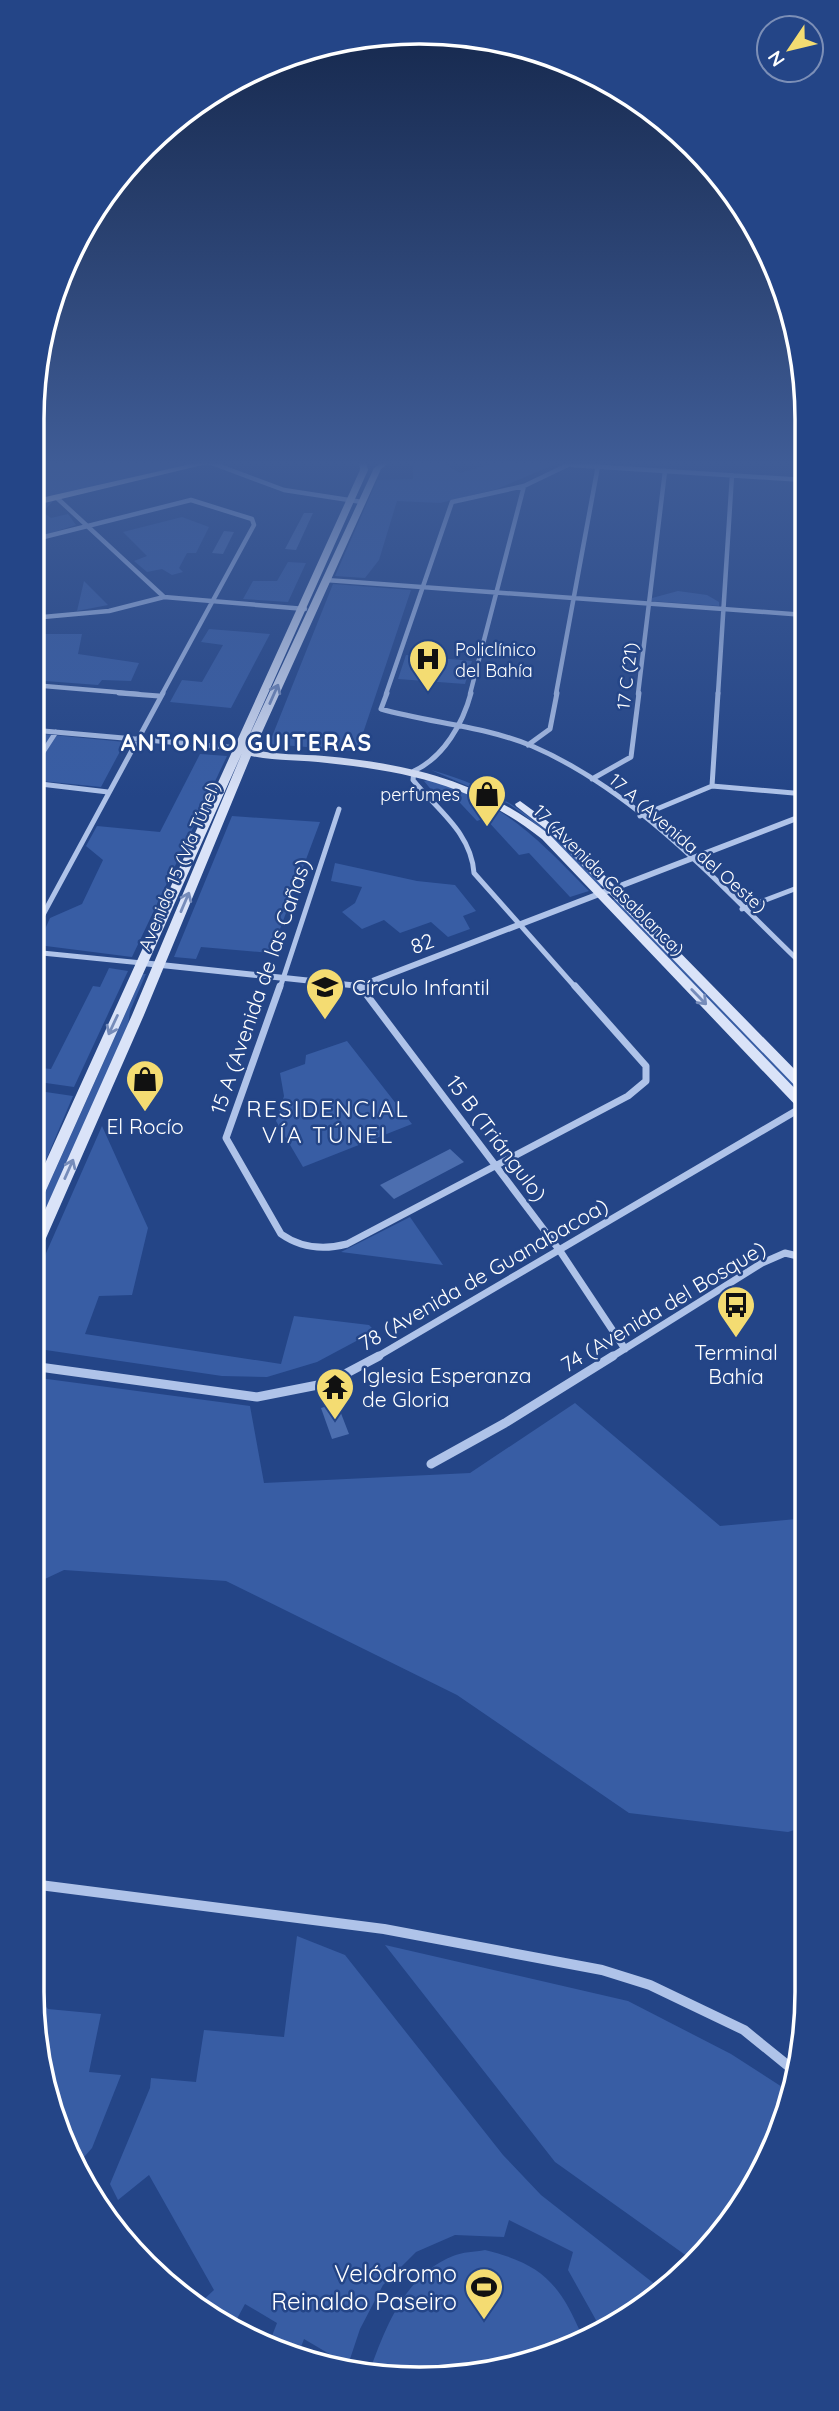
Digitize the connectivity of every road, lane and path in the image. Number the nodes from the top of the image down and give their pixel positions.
1 (139, 574) edge
2 (227, 574) edge
3 (315, 574) edge
4 (329, 574) edge
5 (428, 574) edge
6 (502, 574) edge
7 (578, 574) edge
8 (653, 574) edge
9 (725, 574) edge
10 (326, 580) junction
11 (423, 587) junction
12 (497, 592) junction
13 (164, 597) junction
14 (574, 598) junction
15 (211, 602) junction
16 (649, 604) junction
17 (300, 608) junction
18 (723, 609) junction
19 (312, 610) junction
20 (795, 614) edge
21 (44, 617) edge
22 (44, 686) edge
23 (159, 696) junction
24 (461, 725) junction
25 (44, 731) edge
26 (56, 732) junction
27 (135, 739) junction
28 (528, 745) junction
29 (245, 749) junction
30 (44, 750) edge
31 (427, 765) junction
32 (414, 771) junction
33 (592, 779) junction
34 (44, 784) edge
35 (712, 786) junction
36 (108, 792) junction
37 (795, 793) edge
38 (339, 808) dead end
39 (640, 817) junction
40 (795, 820) edge
41 (691, 861) junction
42 (795, 889) edge
43 (615, 891) junction
44 (601, 895) junction
45 (742, 909) junction
46 (44, 912) edge
47 (522, 925) junction
48 (44, 953) edge
49 (795, 958) edge
50 (142, 963) junction
51 (159, 965) junction
52 (283, 979) junction
53 (360, 986) junction
54 (795, 1078) edge
55 (795, 1096) edge
56 (795, 1112) edge
57 (496, 1165) junction
58 (44, 1179) edge
59 (44, 1227) edge
60 (560, 1251) junction
61 (795, 1255) edge
62 (625, 1349) junction
63 (44, 1368) edge
64 (431, 1464) dead end
65 (44, 1886) edge
66 (788, 2066) edge

1 - 13 street
2 - 15 street
3 - 17 main road, Avenida 15 (Vía Túnel)
4 - 10 main road, Avenida 15 (Vía Túnel)
5 - 11 street
6 - 12 street
7 - 14 street
8 - 16 street, 17 C (21)
9 - 18 street
10 - 11 street
10 - 19 main road, Avenida 15 (Vía Túnel)
11 - 12 street
11 - 24 street, 17 A (Avenida del Oeste)
12 - 14 street
12 - 24 street
13 - 15 street
13 - 21 street
14 - 16 street
14 - 28 street
15 - 17 street
15 - 23 street
16 - 18 street
16 - 33 street, 17 C (21)
17 - 19 street
17 - 29 main road, Avenida 15 (Vía Túnel)
18 - 20 street
18 - 35 street
29 -> 19 main road, Avenida 15 (Vía Túnel)
22 - 23 street
23 - 27 street
24 - 28 street, 17 A (Avenida del Oeste)
24 - 31 street
25 - 26 street
26 - 27 street
26 - 30 street
27 - 29 street
27 - 36 street
28 - 33 street, 17 A (Avenida del Oeste)
29 - 31 main road, 17 (Avenida Casablanca)
29 - 32 main road, 17 (Avenida Casablanca)
29 - 50 main road, Avenida 15 (Vía Túnel)
51 -> 29 main road, Avenida 15 (Vía Túnel)
31 - 32 street
31 - 43 main road, 17 (Avenida Casablanca)
32 - 44 main road, 17 (Avenida Casablanca)
32 - 47 street
33 - 39 street, 17 A (Avenida del Oeste)
34 - 36 street
35 - 37 street
35 - 39 street
36 - 46 street
38 - 52 street, 15 A (Avenida de las Cañas)
39 - 41 street, 17 A (Avenida del Oeste)
40 - 41 street, 82
41 - 43 street, 82
41 - 45 street, 17 A (Avenida del Oeste)
42 - 45 street
43 - 44 street, 82
43 - 54 main road, 17 (Avenida Casablanca)
44 - 47 street, 82
44 -> 55 main road, 17 (Avenida Casablanca)
45 - 49 street, 17 A (Avenida del Oeste)
47 - 53 street, 82
47 - 57 street
48 - 50 street, 82
50 - 51 street, 82
50 -> 58 main road, Avenida 15 (Vía Túnel)
51 - 52 street, 82
59 -> 51 main road, Avenida 15 (Vía Túnel)
52 - 53 street, 82
52 - 57 street, 15 A (Avenida de las Cañas)
53 - 57 street, 15 B (Triángulo)
56 - 60 street, 78 (Avenida de Guanabacoa)
57 - 60 street, 15 B (Triángulo)
60 - 62 street, 15 B (Triángulo)
60 - 63 street, 78 (Avenida de Guanabacoa)
61 - 62 street, 74 (Avenida del Bosque)
62 - 64 street, 74 (Avenida del Bosque)
65 - 66 street

